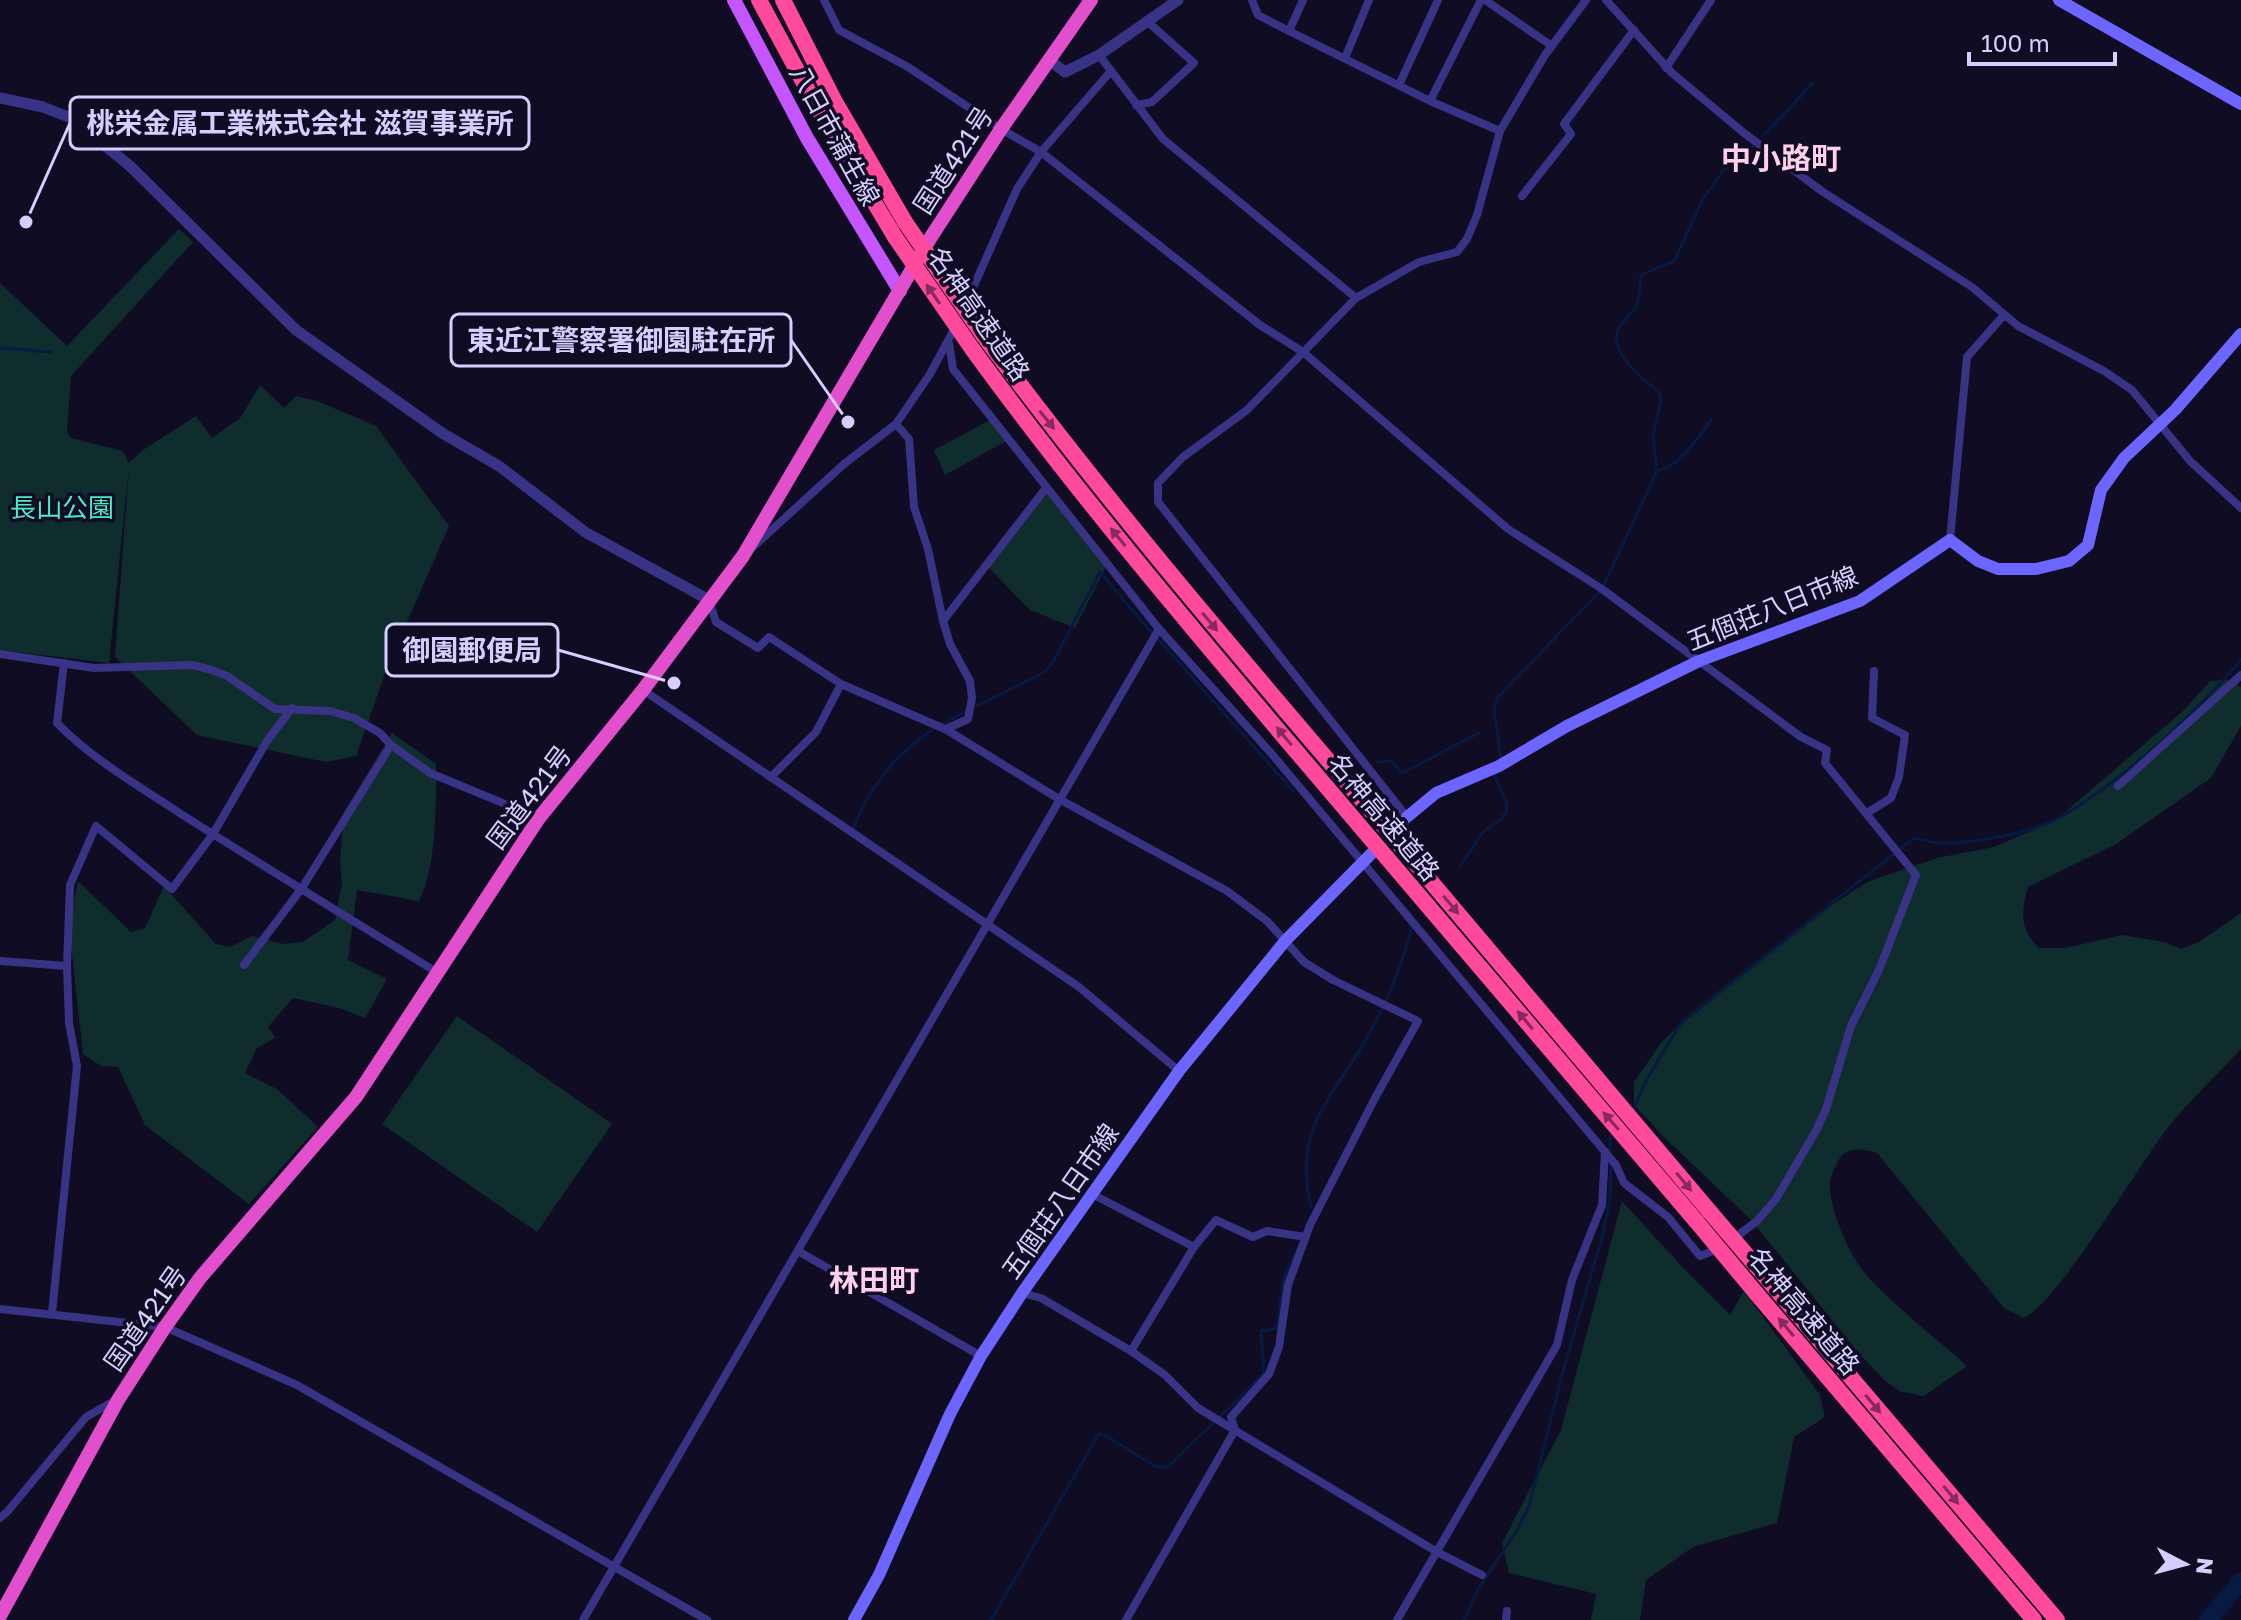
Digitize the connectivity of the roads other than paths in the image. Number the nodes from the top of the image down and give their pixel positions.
1 (734, 0) edge
2 (783, 0) edge
3 (824, 0) edge
4 (1091, 0) edge
5 (1178, 0) edge
6 (1252, 0) edge
7 (1303, 0) edge
8 (1369, 0) edge
9 (1438, 0) edge
10 (1483, 0) edge
11 (1586, 0) edge
12 (1606, 0) edge
13 (1711, 0) edge
14 (2059, 0) edge
15 (761, 4) edge
16 (1148, 22) junction
17 (1634, 30) junction
18 (1289, 31) junction
19 (1552, 46) junction
20 (1099, 55) junction
21 (1345, 58) junction
22 (1049, 60) junction
23 (1666, 68) junction
24 (1110, 72) junction
25 (1399, 85) junction
26 (0, 98) edge
27 (2239, 99) edge
28 (1430, 101) junction
29 (1136, 105) junction
30 (1001, 129) junction
31 (1500, 131) junction
32 (1041, 152) junction
33 (1522, 196) dead end
34 (900, 291) junction
35 (1356, 298) junction
36 (2004, 315) junction
37 (2241, 334) edge
38 (949, 343) junction
39 (1303, 352) junction
40 (896, 424) junction
41 (2159, 425) junction
42 (1046, 488) junction
43 (2241, 508) edge
44 (1950, 540) junction
45 (743, 556) junction
46 (709, 600) junction
47 (943, 621) junction
48 (1159, 629) junction
49 (0, 654) edge
50 (1699, 661) junction
51 (64, 663) junction
52 (1874, 671) dead end
53 (2241, 675) edge
54 (841, 684) junction
55 (643, 690) junction
56 (292, 708) junction
57 (946, 729) junction
58 (391, 745) junction
59 (771, 777) junction
60 (2118, 786) dead end
61 (1059, 799) junction
62 (1867, 813) junction
63 (1407, 817) joint
64 (539, 818) junction
65 (213, 834) junction
66 (1372, 853) dead end
67 (1362, 864) junction
68 (302, 888) junction
69 (988, 922) junction
70 (1286, 940) junction
71 (0, 961) edge
72 (244, 965) dead end
73 (67, 966) junction
74 (438, 973) junction
75 (1179, 1071) junction
76 (1606, 1153) junction
77 (1653, 1157) junction
78 (1092, 1194) junction
79 (1306, 1237) junction
80 (1194, 1247) junction
81 (798, 1251) junction
82 (1022, 1293) junction
83 (0, 1309) edge
84 (52, 1313) junction
85 (165, 1327) junction
86 (1131, 1351) junction
87 (981, 1356) junction
88 (118, 1400) junction
89 (1235, 1430) junction
90 (1895, 1443) junction
91 (0, 1518) edge
92 (1437, 1552) junction
93 (615, 1566) junction
94 (1482, 1575) dead end
95 (0, 1616) edge
96 (583, 1620) edge
97 (707, 1620) edge
98 (854, 1620) edge
99 (1126, 1620) edge
100 (1397, 1620) edge
101 (2034, 1620) edge
102 (2057, 1620) edge

1 - 34 main road, 八日市蒲生線
2 -> 77 highway, 名神高速道路, bridge
3 - 30 street
4 - 22 highway, 国道421号
5 - 16 street
6 - 18 street
7 - 18 street
8 - 21 street
9 - 25 street
10 - 19 street
10 - 28 street
11 - 19 street
12 - 17 street
13 - 23 street
14 - 27 main road
77 -> 15 highway, 名神高速道路, bridge
16 - 20 street
16 - 29 street
17 - 23 street
17 - 33 street
18 - 21 street
19 - 31 street
20 - 22 street
20 - 24 street
21 - 25 street
22 - 30 highway, 国道421号
23 - 36 street
24 - 29 street
24 - 32 street
25 - 28 street
26 - 46 street
28 - 31 street
29 - 35 street
30 - 32 street
30 - 34 highway, 国道421号
31 - 35 street
32 - 38 street
32 - 39 street
34 - 45 highway, 国道421号
35 - 39 street
36 - 41 street
36 - 44 street
37 - 41 main road
38 - 40 street
38 - 42 street
39 - 50 street
39 - 63 street
40 - 45 street
40 - 47 street
41 - 43 street
41 - 44 main road
42 - 47 street
42 - 48 street
44 - 50 main road, 五個荘八日市線
45 - 46 highway, 国道421号
46 - 54 street
46 - 55 highway, 国道421号
47 - 57 street
48 - 61 street
48 - 67 street
49 - 51 street
50 - 62 street
50 - 63 main road, 五個荘八日市線
51 - 56 street
51 - 65 street
52 - 62 street
53 - 60 street
54 - 57 street
54 - 59 street
55 - 59 street
55 - 64 highway, 国道421号
56 - 58 street
56 - 65 street
57 - 61 street
58 - 64 street
58 - 68 street
59 - 69 street
61 - 69 street
61 - 70 street
62 - 76 street
64 - 74 highway, 国道421号
65 - 68 street
65 - 73 street
66 - 67 main road, 五個荘八日市線
67 - 70 main road, 五個荘八日市線
67 - 76 street
68 - 72 street
68 - 74 street
69 - 75 street
69 - 81 street
70 - 75 main road, 五個荘八日市線
70 - 79 street
71 - 73 street
73 - 84 street
74 - 85 highway, 国道421号
75 - 78 main road, 五個荘八日市線
76 - 92 street
77 - 90 highway, 名神高速道路, bridge
78 - 80 street
78 - 82 main road, 五個荘八日市線
79 - 80 street
79 - 89 street
80 - 86 street
81 - 87 street
81 - 93 street
82 - 86 street
82 - 87 main road, 五個荘八日市線
83 - 84 street
84 - 85 street
85 - 88 highway, 国道421号
85 - 93 street
86 - 89 street
87 - 98 main road, 五個荘八日市線
88 - 91 street
88 - 95 highway, 国道421号
89 - 92 street
89 - 99 street
90 - 101 highway, 名神高速道路
90 -> 102 highway, 名神高速道路
92 - 94 street
92 - 100 street
93 - 96 street
93 - 97 street

